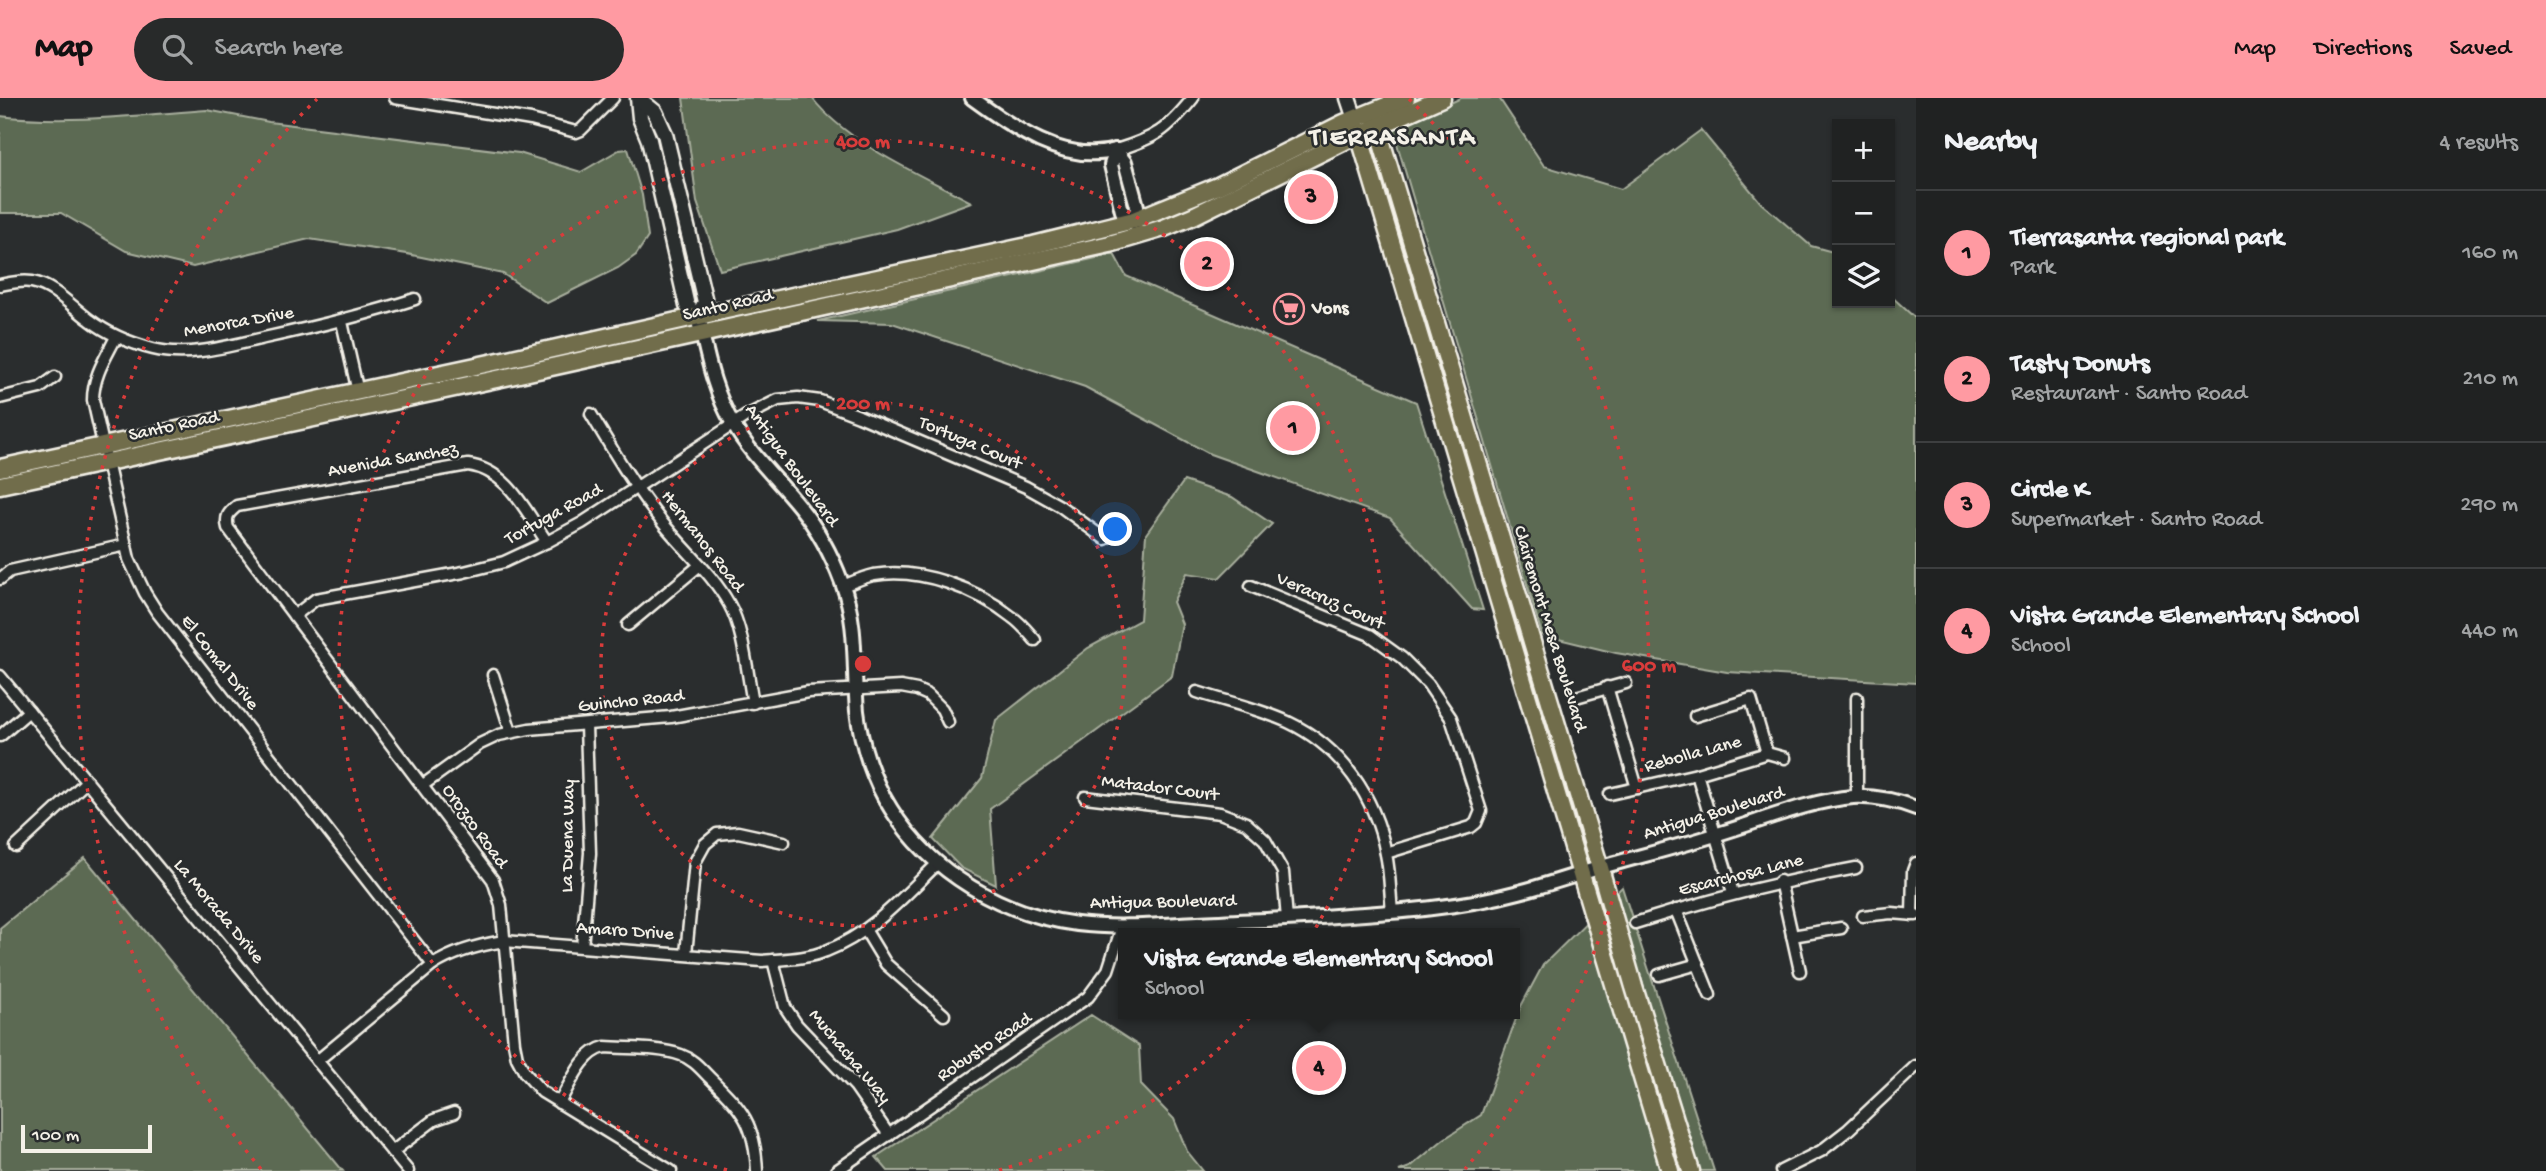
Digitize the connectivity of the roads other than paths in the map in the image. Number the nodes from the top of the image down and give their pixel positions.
1 (395, 98) edge
2 (613, 98) edge
3 (972, 98) edge
4 (1193, 98) edge
5 (1348, 98) edge
6 (1406, 98) edge
7 (1442, 98) edge
8 (639, 99) edge
9 (1370, 105) edge
10 (1357, 127) junction
11 (1377, 128) junction
12 (1116, 150) junction
13 (1136, 228) junction
14 (0, 285) edge
15 (415, 299) dead end
16 (698, 317) junction
17 (342, 322) junction
18 (702, 333) junction
19 (116, 337) junction
20 (55, 377) dead end
21 (358, 392) junction
22 (0, 398) edge
23 (591, 414) dead end
24 (733, 424) junction
25 (103, 446) junction
26 (107, 462) junction
27 (0, 468) edge
28 (0, 485) edge
29 (637, 487) junction
30 (228, 528) joint
31 (1105, 540) dead end
32 (547, 542) junction
33 (126, 545) junction
34 (700, 565) junction
35 (0, 579) edge
36 (844, 586) junction
37 (1251, 586) dead end
38 (294, 616) junction
39 (628, 625) dead end
40 (1035, 640) dead end
41 (492, 675) dead end
42 (0, 676) edge
43 (1626, 682) dead end
44 (1607, 687) junction
45 (856, 691) junction
46 (1197, 692) dead end
47 (1576, 697) dead end
48 (1857, 698) dead end
49 (754, 703) junction
50 (29, 711) junction
51 (1695, 716) dead end
52 (948, 722) dead end
53 (586, 725) junction
54 (511, 732) junction
55 (0, 736) edge
56 (1768, 753) junction
57 (1785, 758) dead end
58 (1697, 774) junction
59 (87, 781) junction
60 (423, 785) junction
61 (1637, 788) junction
62 (1610, 794) dead end
63 (1085, 797) dead end
64 (1857, 797) junction
65 (1916, 808) edge
66 (1715, 835) junction
67 (784, 842) dead end
68 (16, 847) dead end
69 (1386, 853) junction
70 (1916, 863) edge
71 (937, 864) junction
72 (1600, 868) junction
73 (1856, 868) dead end
74 (1582, 874) junction
75 (1780, 881) junction
76 (1733, 893) junction
77 (1676, 910) junction
78 (1392, 912) junction
79 (1914, 915) edge
80 (1863, 916) dead end
81 (1287, 919) junction
82 (1635, 923) dead end
83 (1122, 927) joint
84 (1841, 928) dead end
85 (866, 931) junction
86 (1792, 936) junction
87 (1118, 939) edge
88 (504, 941) junction
89 (582, 947) junction
90 (686, 954) junction
91 (773, 960) junction
92 (1698, 964) junction
93 (433, 965) junction
94 (1800, 971) dead end
95 (1659, 975) dead end
96 (1710, 995) dead end
97 (944, 1015) dead end
98 (317, 1060) junction
99 (1916, 1066) edge
100 (559, 1103) junction
101 (454, 1113) dead end
102 (889, 1135) junction
103 (393, 1152) junction
104 (408, 1171) edge
105 (671, 1171) edge
106 (757, 1171) edge
107 (836, 1171) edge
108 (1670, 1171) edge
109 (1691, 1171) edge
110 (1781, 1171) edge

1 - 2 street
3 - 12 street
4 - 12 street
5 - 10 main road, Clairemont Mesa Boulevard
6 - 9 main road, Santo Road
7 - 11 main road, Santo Road
8 - 16 main road, Antigua Boulevard
9 - 10 main road, Santo Road
9 - 11 main road, Clairemont Mesa Boulevard
10 - 11 main road, Santo Road
10 - 13 main road, Santo Road
10 - 74 main road, Clairemont Mesa Boulevard
11 - 72 main road, Clairemont Mesa Boulevard
12 - 13 street
13 - 16 main road, Santo Road
13 - 18 main road, Santo Road
14 - 19 street, Menorca Drive
15 - 17 street, Menorca Drive
16 - 18 main road, Antigua Boulevard
16 - 21 main road, Santo Road
17 - 19 street, Menorca Drive
17 - 21 street
18 - 24 street, Antigua Boulevard
18 - 26 main road, Santo Road
19 - 25 street, El Comal Drive
20 - 22 street
21 - 25 main road, Santo Road
23 - 29 street, Hermanos Road
24 - 29 street, Tortuga Road
24 - 31 street, Tortuga Court
24 - 36 street, Antigua Boulevard
25 - 26 street, El Comal Drive
25 - 27 main road, Santo Road
26 - 28 main road, Santo Road
26 - 33 street, El Comal Drive
29 - 32 street, Tortuga Road
29 - 34 street, Hermanos Road
30 - 32 street, Avenida Sanchez
30 - 38 street, Orozco Road
32 - 38 street, Tortuga Road
33 - 35 street
33 - 93 street, El Comal Drive
34 - 39 street
34 - 49 street, Hermanos Road
36 - 40 street
36 - 45 street, Antigua Boulevard
37 - 69 street, Veracruz Court
38 - 60 street, Orozco Road
41 - 54 street
42 - 50 street, La Morada Drive
43 - 44 street
44 - 47 street
44 - 61 street
45 - 49 street, Guincho Road
45 - 52 street, Guincho Road
45 - 71 street, Antigua Boulevard
46 - 69 street
48 - 64 street
49 - 53 street, Guincho Road
50 - 55 street
50 - 59 street, La Morada Drive
51 - 56 street
53 - 54 street, Guincho Road
53 - 89 street, La Duena Way
54 - 60 street, Guincho Road
56 - 57 street, Rebolla Lane
56 - 58 street, Rebolla Lane
58 - 61 street, Rebolla Lane
58 - 66 street
59 - 68 street
59 - 98 street, La Morada Drive
60 - 88 street, Orozco Road
61 - 62 street, Rebolla Lane
63 - 81 street, Matador Court
64 - 65 street, Antigua Boulevard
64 - 66 street, Antigua Boulevard
66 - 72 street, Antigua Boulevard
66 - 76 street
67 - 90 street
69 - 78 street
70 - 79 street
71 - 83 street, Antigua Boulevard
71 - 85 street, Amaro Drive
72 - 74 street, Antigua Boulevard
72 - 109 main road, Clairemont Mesa Boulevard
73 - 75 street, Escarchosa Lane
74 - 78 street, Antigua Boulevard
74 - 108 main road, Clairemont Mesa Boulevard
75 - 76 street, Escarchosa Lane
75 - 86 street
76 - 77 street, Escarchosa Lane
77 - 82 street, Escarchosa Lane
77 - 92 street
78 - 81 street, Antigua Boulevard
79 - 80 street
81 - 83 street, Antigua Boulevard
84 - 86 street
85 - 91 street, Amaro Drive
85 - 97 street
86 - 94 street
87 - 102 street, Robusto Road
88 - 89 street, Amaro Drive
88 - 93 street, Amaro Drive
88 - 100 street, Orozco Road
89 - 90 street, Amaro Drive
90 - 91 street, Amaro Drive
91 - 102 street, Muchacha Way
92 - 95 street
92 - 96 street
93 - 98 street, Amaro Drive
98 - 103 street, La Morada Drive
99 - 110 street
100 - 105 street, Orozco Road
100 - 106 street
101 - 103 street
102 - 107 street, Robusto Road
103 - 104 street, La Morada Drive

